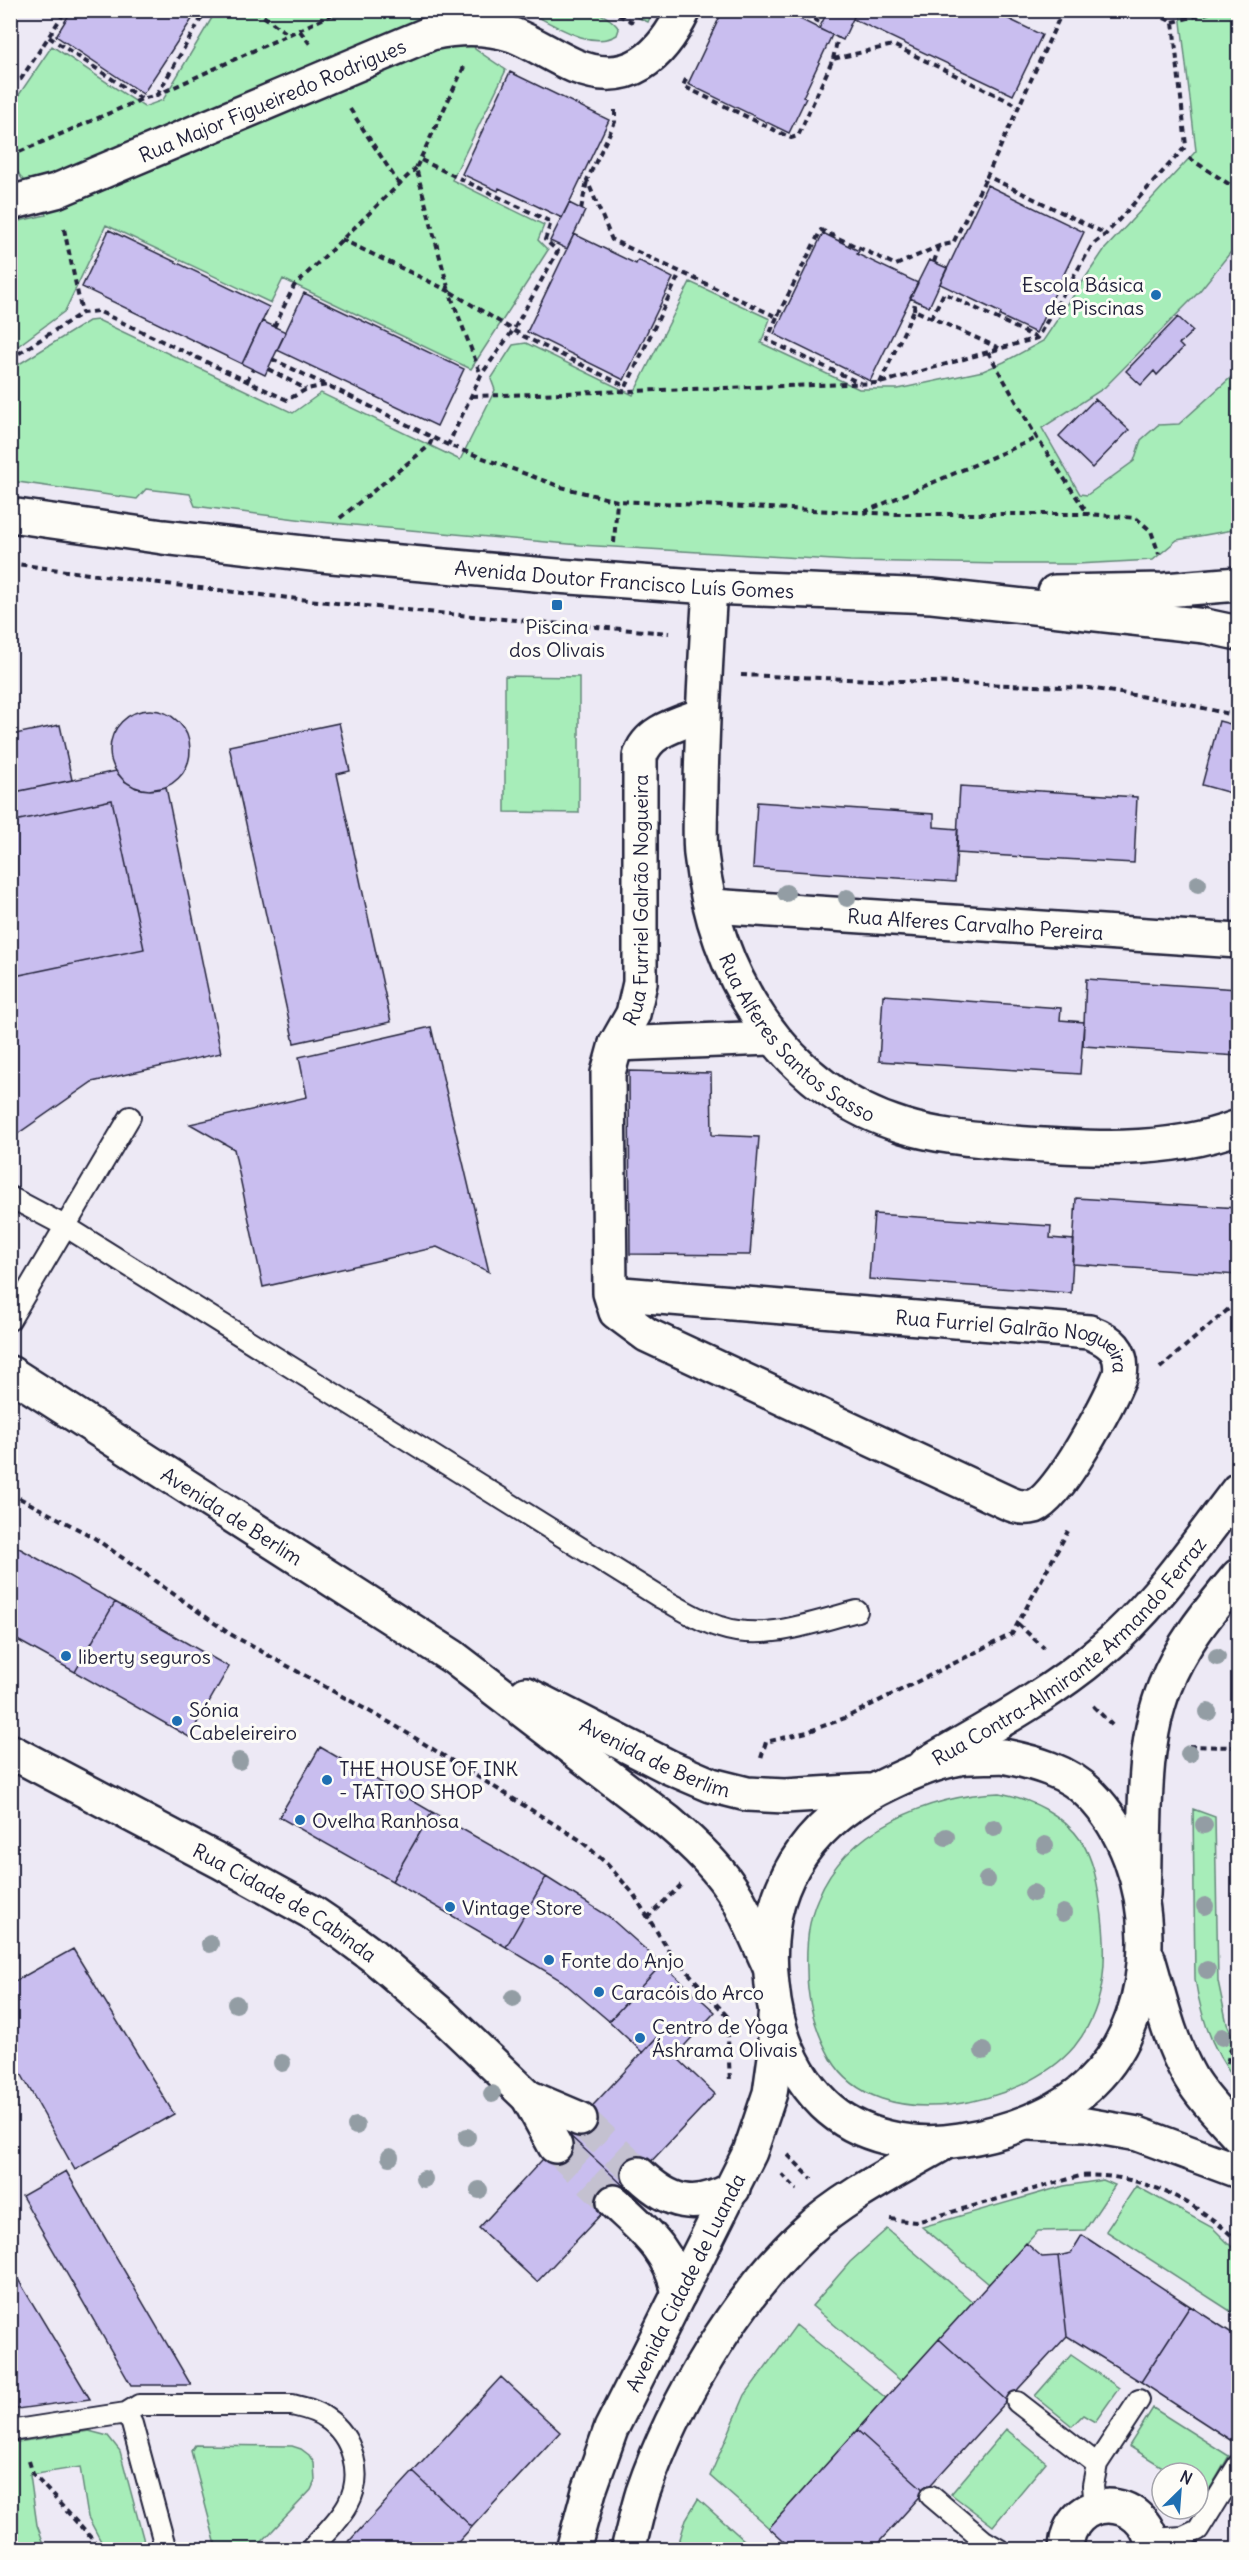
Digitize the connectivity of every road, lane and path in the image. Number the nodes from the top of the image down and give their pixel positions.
1 (66, 10) edge
2 (206, 10) edge
3 (255, 10) edge
4 (342, 10) edge
5 (684, 10) edge
6 (795, 10) edge
7 (1063, 10) edge
8 (1146, 10) edge
9 (1219, 10) edge
10 (1173, 22) junction
11 (822, 23) dead end
12 (482, 29) junction
13 (290, 35) junction
14 (49, 37) junction
15 (838, 37) dead end
16 (833, 59) junction
17 (688, 75) dead end
18 (10, 82) edge
19 (157, 95) junction
20 (142, 99) junction
21 (622, 104) dead end
22 (1018, 106) junction
23 (353, 116) dead end
24 (10, 156) edge
25 (1190, 158) dead end
26 (421, 160) junction
27 (416, 168) junction
28 (987, 177) junction
29 (587, 180) junction
30 (399, 184) junction
31 (1239, 190) edge
32 (56, 191) junction
33 (10, 203) edge
34 (581, 209) dead end
35 (1106, 234) junction
36 (341, 239) junction
37 (939, 246) junction
38 (563, 247) dead end
39 (558, 251) junction
40 (934, 262) dead end
41 (680, 273) junction
42 (449, 291) junction
43 (915, 300) dead end
44 (914, 310) junction
45 (82, 313) junction
46 (777, 317) junction
47 (931, 318) junction
48 (274, 327) dead end
49 (514, 329) junction
50 (1037, 338) junction
51 (999, 348) junction
52 (988, 351) junction
53 (10, 359) edge
54 (272, 359) dead end
55 (254, 369) dead end
56 (268, 369) dead end
57 (481, 375) junction
58 (248, 381) junction
59 (861, 383) junction
60 (880, 383) junction
61 (327, 385) junction
62 (627, 388) junction
63 (307, 389) junction
64 (472, 396) junction
65 (433, 437) junction
66 (1037, 438) junction
67 (448, 445) junction
68 (863, 512) junction
69 (1088, 514) junction
70 (10, 515) edge
71 (337, 520) dead end
72 (10, 563) edge
73 (1239, 584) edge
74 (710, 587) junction
75 (1165, 590) junction
76 (933, 596) junction
77 (678, 633) dead end
78 (1239, 633) edge
79 (731, 674) dead end
80 (702, 715) junction
81 (1239, 716) edge
82 (712, 906) junction
83 (1239, 940) edge
84 (772, 1038) junction
85 (616, 1044) junction
86 (130, 1117) dead end
87 (1239, 1127) edge
88 (10, 1197) edge
89 (65, 1226) junction
90 (610, 1293) junction
91 (1239, 1300) edge
92 (10, 1320) edge
93 (10, 1373) edge
94 (1155, 1374) dead end
95 (1239, 1490) edge
96 (10, 1493) edge
97 (1073, 1522) dead end
98 (1239, 1576) edge
99 (857, 1611) dead end
100 (1018, 1624) junction
101 (1049, 1652) dead end
102 (453, 1657) junction
103 (1185, 1746) dead end
104 (1232, 1747) dead end
105 (10, 1751) edge
106 (912, 1772) junction
107 (873, 1790) junction
108 (747, 1794) junction
109 (709, 1860) junction
110 (1143, 1902) junction
111 (647, 1918) junction
112 (1146, 1948) junction
113 (770, 1967) junction
114 (774, 2012) junction
115 (1239, 2024) edge
116 (1226, 2064) dead end
117 (730, 2087) dead end
118 (528, 2097) junction
119 (580, 2120) tunnel mouth
120 (1028, 2123) junction
121 (756, 2135) junction
122 (1239, 2135) edge
123 (944, 2143) junction
124 (555, 2146) tunnel mouth
125 (1239, 2171) edge
126 (639, 2174) tunnel mouth
127 (733, 2189) junction
128 (614, 2202) tunnel mouth
129 (840, 2206) junction
130 (916, 2222) dead end
131 (1239, 2242) edge
132 (679, 2294) junction
133 (1139, 2400) dead end
134 (1017, 2402) dead end
135 (126, 2413) junction
136 (10, 2431) edge
137 (1097, 2464) junction
138 (1239, 2464) edge
139 (32, 2465) dead end
140 (931, 2496) dead end
141 (1239, 2498) edge
142 (1215, 2505) junction
143 (1095, 2508) junction
144 (1153, 2545) edge
145 (102, 2550) edge
146 (166, 2550) edge
147 (310, 2550) edge
148 (573, 2550) edge
149 (628, 2550) edge
150 (1000, 2550) edge
151 (1066, 2550) edge

1 - 14 path
2 - 19 path
3 - 13 path
4 - 13 path
5 - 12 main road, Rua Major Figueiredo Rodrigues
6 - 11 path
7 - 22 path
8 - 10 path
9 - 10 path
10 - 35 path
12 - 26 path
12 - 32 main road, Rua Major Figueiredo Rodrigues
13 - 19 path
14 - 18 path
14 - 20 path
15 - 16 path
16 - 17 path
16 - 22 path
19 - 20 path
20 - 24 path
21 - 29 path
22 - 28 path
23 - 30 path
25 - 31 path
26 - 27 path
26 - 39 path
27 - 30 path
27 - 42 path
28 - 35 path
28 - 37 path
29 - 34 path
29 - 41 path
30 - 36 path
32 - 33 main road, Rua Major Figueiredo Rodrigues
32 - 45 path
35 - 50 path
36 - 42 path
36 - 48 path
37 - 40 path
37 - 46 path
38 - 39 path
39 - 49 path
41 - 46 path
41 - 62 path
42 - 49 path
42 - 57 path
43 - 44 path
44 - 47 path
44 - 60 path
45 - 53 path
45 - 58 path
46 - 59 path
47 - 50 path
47 - 51 path
49 - 57 path
49 - 62 path
50 - 51 path
51 - 52 path
52 - 60 path
52 - 66 path
54 - 61 path
55 - 58 path
56 - 63 path
57 - 64 path
58 - 63 path
59 - 60 path
59 - 62 path
61 - 63 path
61 - 65 path
62 - 64 path
64 - 67 path
65 - 67 path
65 - 71 path
66 - 68 path
66 - 69 path
67 - 68 path
68 - 69 path
69 - 75 path
70 - 74 main road, Avenida Doutor Francisco Luís Gomes
72 - 77 path
73 - 75 main road
74 - 76 main road, Avenida Doutor Francisco Luís Gomes
74 - 80 main road, Rua Alferes Santos Sasso
75 - 76 main road
76 - 78 main road, Avenida Doutor Francisco Luís Gomes
79 - 81 path
80 - 82 main road, Rua Alferes Santos Sasso
80 - 85 main road, Rua Furriel Galrão Nogueira
82 - 83 main road, Rua Alferes Carvalho Pereira
82 - 84 main road, Rua Alferes Santos Sasso
84 - 85 main road, Rua Furriel Galrão Nogueira
84 - 87 main road, Rua Alferes Santos Sasso
85 - 90 main road, Rua Furriel Galrão Nogueira
86 - 89 lane
88 - 89 lane
89 - 92 lane
89 - 99 lane
90 - 90 main road, Rua Furriel Galrão Nogueira
91 - 94 path
93 - 102 main road, Avenida de Berlim
95 - 106 main road, Rua Contra-Almirante Armando Ferraz
96 - 111 path
97 - 100 path
98 - 110 main road
100 - 101 path
100 - 108 path
102 - 108 main road, Avenida de Berlim
102 - 109 main road, Avenida de Berlim
103 - 104 path
105 - 118 main road, Rua Cidade de Cabinda
106 - 107 main road
106 - 110 main road
107 - 108 main road, Avenida de Berlim
107 - 113 main road
109 - 111 path
109 - 113 main road, Avenida de Berlim
110 - 112 main road
111 - 117 path
112 - 120 main road
112 - 122 main road
113 - 114 main road
114 - 121 main road, Avenida Cidade de Luanda
114 - 123 main road
115 - 116 path
118 - 119 main road, Rua Cidade de Cabinda
118 - 124 main road, Rua Cidade de Cabinda
120 - 123 main road
120 - 125 main road
121 - 127 main road, Avenida Cidade de Luanda
121 - 129 path
123 - 129 main road
126 - 127 main road
127 - 132 main road, Avenida Cidade de Luanda
128 - 132 main road
129 - 149 main road
130 - 131 path
132 - 148 main road, Avenida Cidade de Luanda
133 - 137 lane
134 - 137 lane
135 - 136 lane
135 - 146 lane
135 - 147 lane
137 - 143 lane
138 - 142 lane
139 - 145 path
140 - 150 lane
141 - 142 lane
142 - 144 lane
143 - 144 main road
143 - 151 main road

